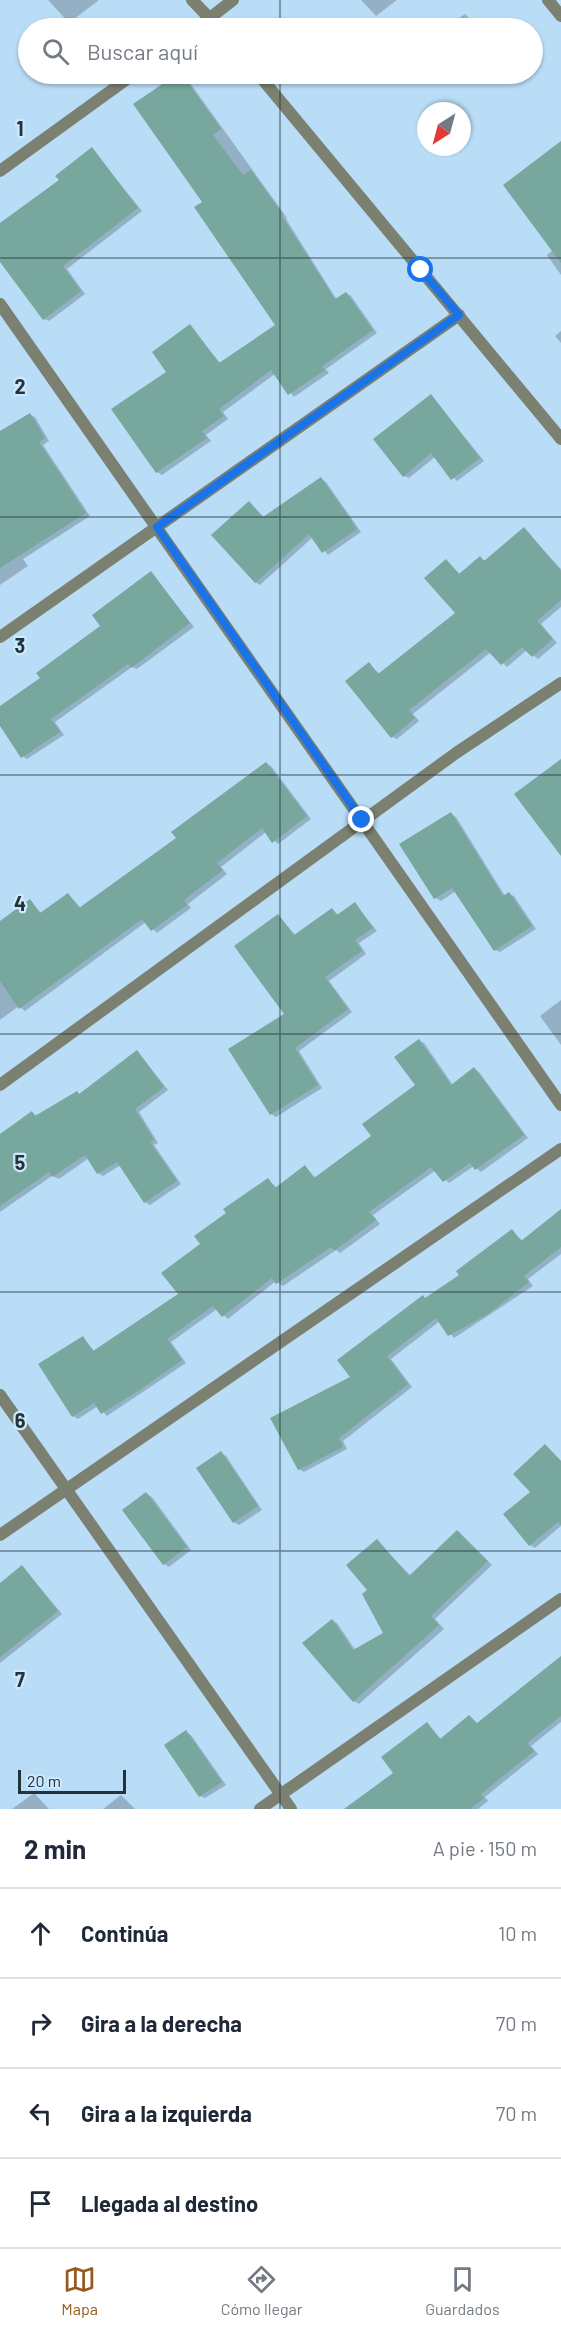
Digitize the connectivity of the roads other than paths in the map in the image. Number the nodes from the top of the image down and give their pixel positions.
1 (192, 0) edge
2 (233, 0) edge
3 (548, 0) edge
4 (561, 16) edge
5 (208, 18) edge
6 (219, 18) edge
7 (120, 84) edge
8 (266, 84) edge
9 (0, 171) edge
10 (0, 304) edge
11 (459, 315) junction
12 (561, 439) edge
13 (157, 527) junction
14 (0, 637) edge
15 (561, 682) edge
16 (362, 820) junction
17 (0, 1084) edge
18 (561, 1105) edge
19 (561, 1149) edge
20 (0, 1395) edge
21 (66, 1490) junction
22 (0, 1535) edge
23 (561, 1599) edge
24 (280, 1795) junction
25 (260, 1809) edge
26 (291, 1809) edge

1 - 5 street
2 - 6 street
3 - 4 street
7 - 9 street
8 - 11 street
10 - 13 street
11 - 12 street
11 - 13 street
13 - 14 street
13 - 16 street
15 - 16 street
16 - 17 street
16 - 18 street
19 - 21 street
20 - 21 street
21 - 22 street
21 - 24 street
23 - 24 street
24 - 25 street
24 - 26 street

